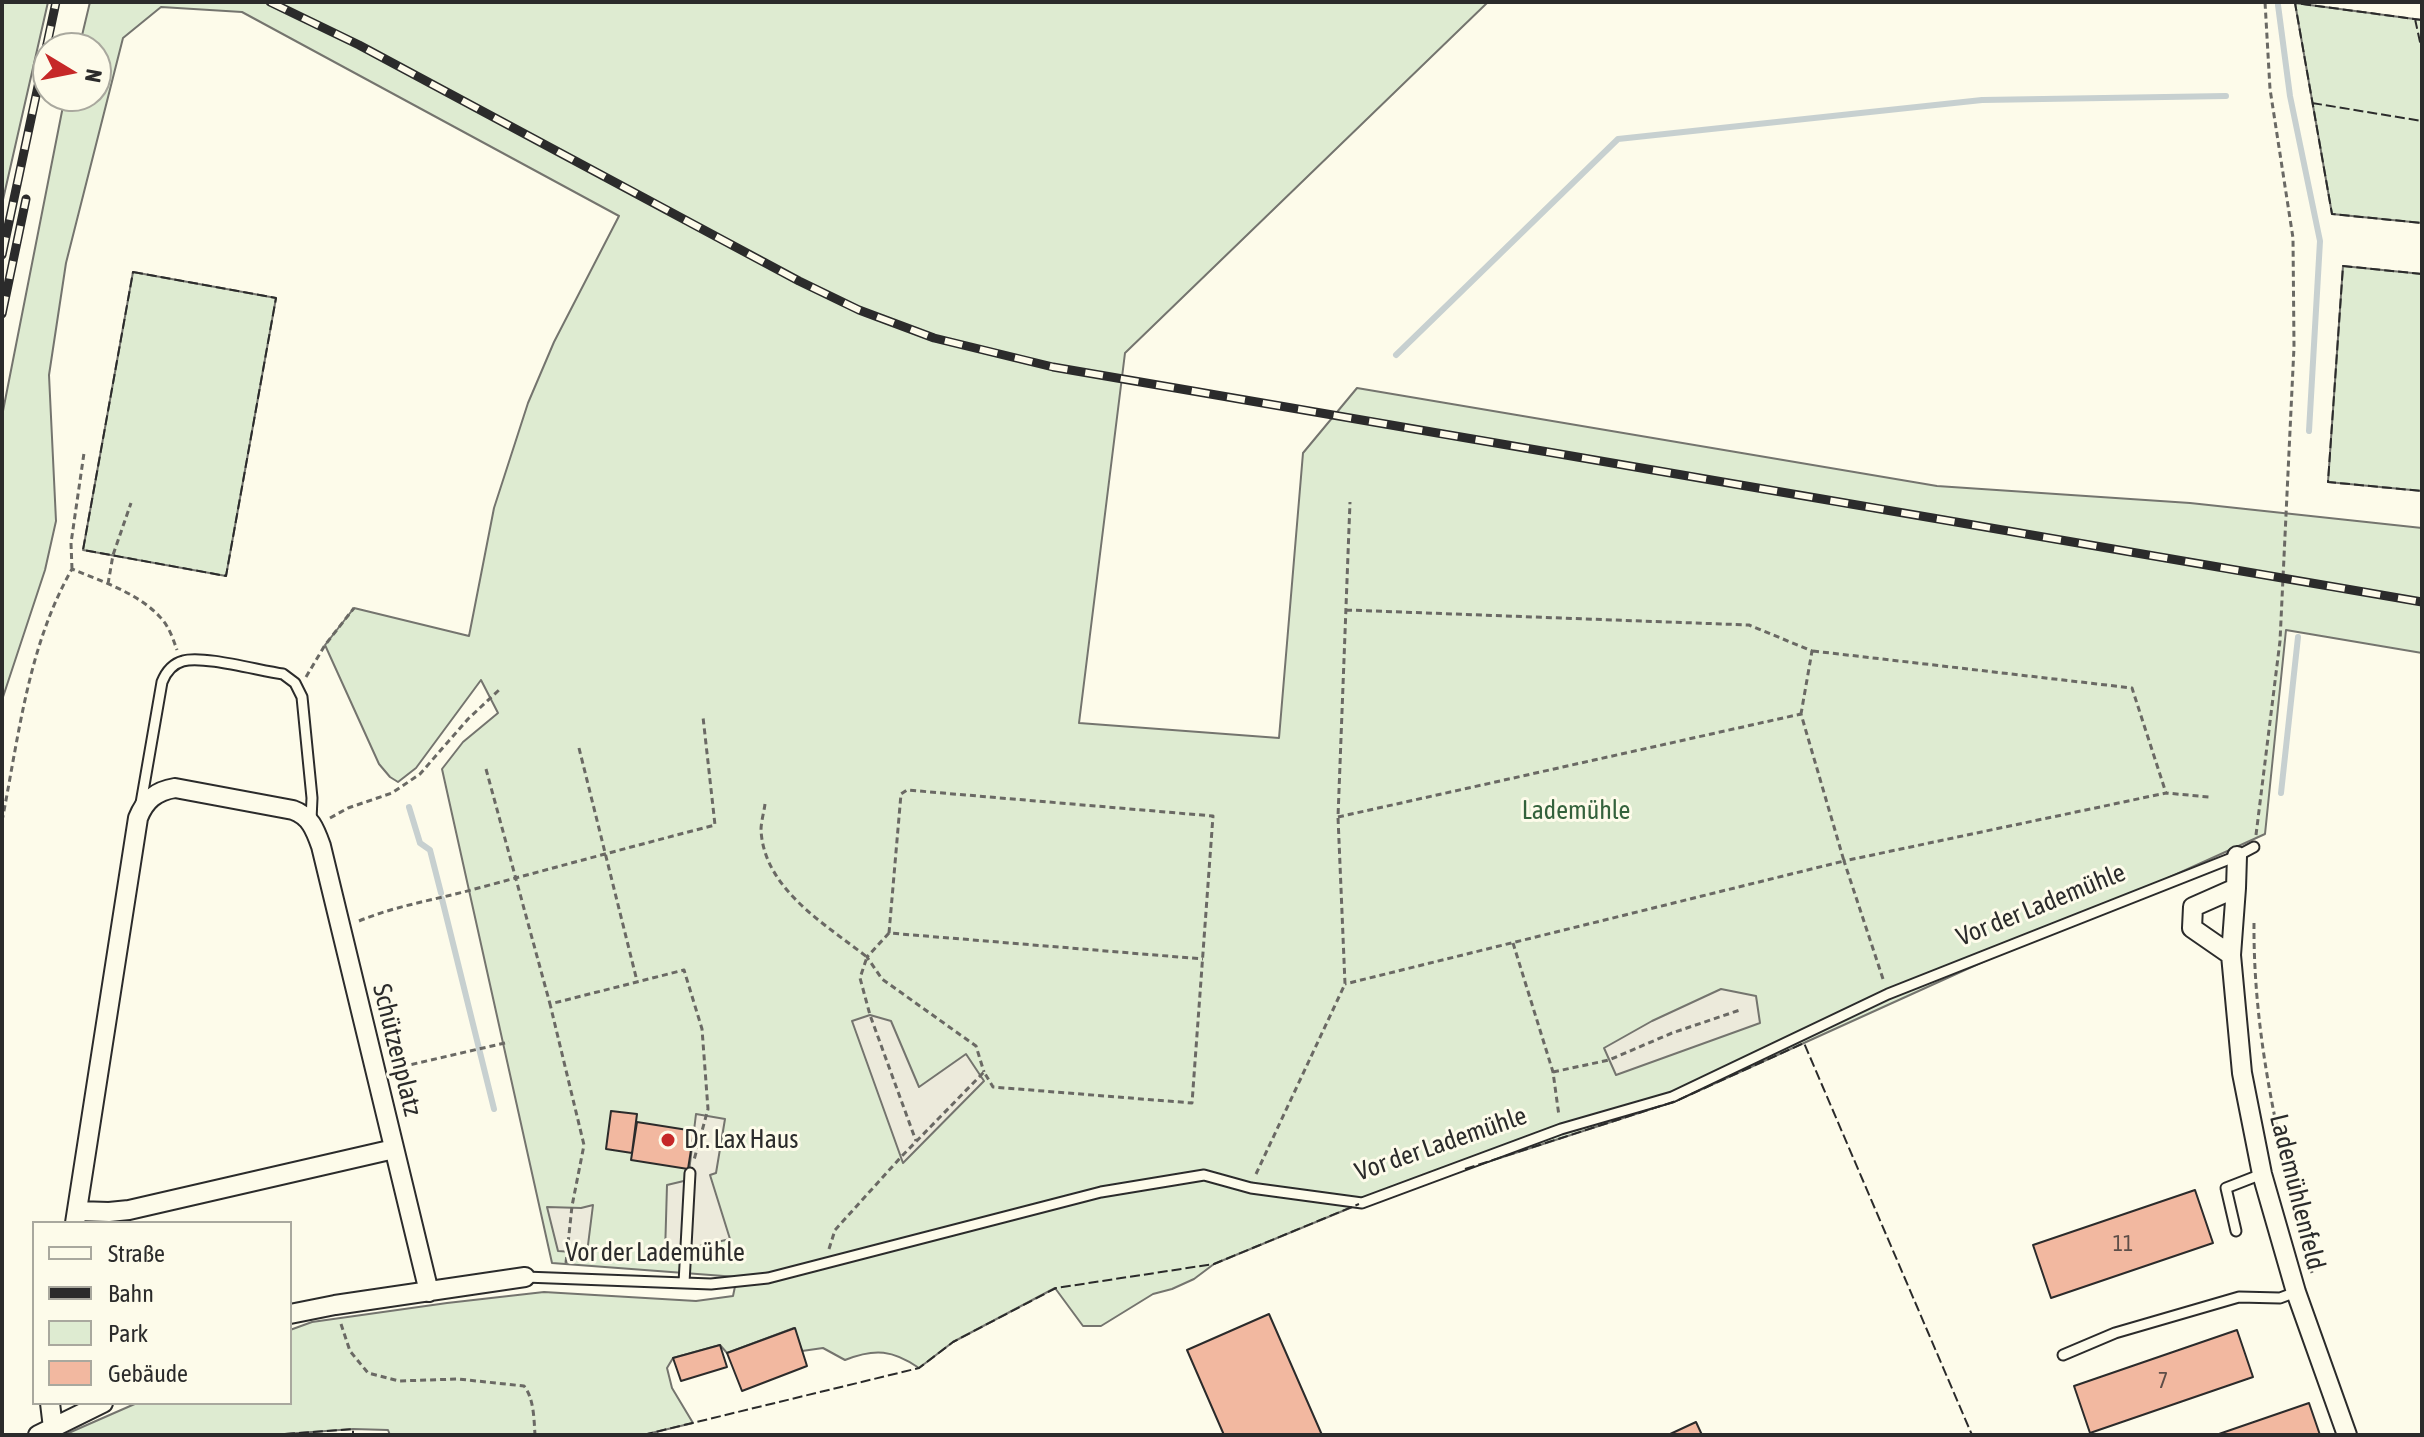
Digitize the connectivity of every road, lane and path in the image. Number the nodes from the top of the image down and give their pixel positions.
1 (2265, 2) edge
2 (84, 453) dead end
3 (1350, 502) dead end
4 (131, 503) dead end
5 (72, 569) junction
6 (108, 584) junction
7 (354, 608) dead end
8 (1346, 610) junction
9 (1812, 651) junction
10 (182, 661) junction
11 (499, 690) dead end
12 (302, 697) junction
13 (1801, 714) junction
14 (703, 717) dead end
15 (579, 748) dead end
16 (486, 769) dead end
17 (2166, 793) junction
18 (2209, 797) dead end
19 (765, 804) dead end
20 (1338, 817) junction
21 (138, 818) junction
22 (2, 821) edge
23 (312, 825) junction
24 (2254, 847) joint
25 (606, 853) junction
26 (2237, 856) junction
27 (1844, 861) junction
28 (515, 876) junction
29 (2236, 888) junction
30 (2254, 924) dead end
31 (341, 930) junction
32 (889, 933) junction
33 (1513, 943) junction
34 (2231, 955) junction
35 (867, 957) junction
36 (1203, 959) junction
37 (637, 982) junction
38 (1345, 984) junction
39 (1888, 994) junction
40 (550, 1004) junction
41 (1740, 1010) dead end
42 (509, 1042) dead end
43 (984, 1072) junction
44 (1553, 1072) junction
45 (376, 1073) junction
46 (1561, 1129) junction
47 (916, 1141) junction
48 (394, 1149) junction
49 (690, 1173) joint
50 (2262, 1174) junction
51 (1251, 1188) junction
52 (76, 1217) edge
53 (2236, 1231) dead end
54 (824, 1264) junction
55 (525, 1277) joint
56 (564, 1279) junction
57 (684, 1283) junction
58 (2315, 1285) dead end
59 (429, 1292) junction
60 (2296, 1292) junction
61 (335, 1305) junction
62 (292, 1314) edge
63 (2063, 1355) dead end
64 (50, 1405) edge
65 (99, 1405) edge
66 (45, 1432) edge
67 (535, 1435) edge
68 (2347, 1435) edge

1 - 24 path
2 - 5 path
3 - 8 path
4 - 6 path
5 - 6 path
5 - 22 path
6 - 10 path
7 - 12 path
8 - 9 path
8 - 20 path
9 - 13 path
9 - 17 path
10 - 12 lane
10 - 21 lane
11 - 23 path
12 - 23 lane
13 - 20 path
13 - 27 path
14 - 25 path
15 - 25 path
16 - 28 path
17 - 18 path
17 - 27 path
19 - 35 path
20 - 38 path
21 - 23 street
21 - 52 street
23 - 31 street, Schützenplatz
24 - 26 lane, Vor der Lademühle
25 - 28 path
25 - 37 path
26 - 29 street
26 - 39 lane, Vor der Lademühle
27 - 33 path
27 - 39 path
28 - 31 path
28 - 40 path
29 - 34 street, Lademühlenfeld
29 - 34 street
30 - 58 path
31 - 45 street, Schützenplatz
32 - 35 path
32 - 36 path
32 - 36 path
33 - 38 path
33 - 44 path
34 - 50 street, Lademühlenfeld
35 - 43 path
35 - 47 path
36 - 43 path
37 - 40 path
37 - 49 path
38 - 51 path
39 - 46 lane, Vor der Lademühle
40 - 56 path
41 - 44 path
42 - 45 path
43 - 47 path
44 - 46 path
45 - 48 street, Schützenplatz
46 - 51 lane, Vor der Lademühle
47 - 54 path
48 - 52 street
48 - 59 street, Schützenplatz
49 - 57 lane
50 - 53 lane
50 - 60 street, Lademühlenfeld
51 - 54 lane, Vor der Lademühle
54 - 57 lane, Vor der Lademühle
55 - 56 lane, Vor der Lademühle
55 - 59 street, Vor der Lademühle
56 - 57 lane, Vor der Lademühle
59 - 61 street, Vor der Lademühle
60 - 63 lane
60 - 68 street, Lademühlenfeld
61 - 62 street, Vor der Lademühle
61 - 67 path
64 - 66 street
65 - 66 street

